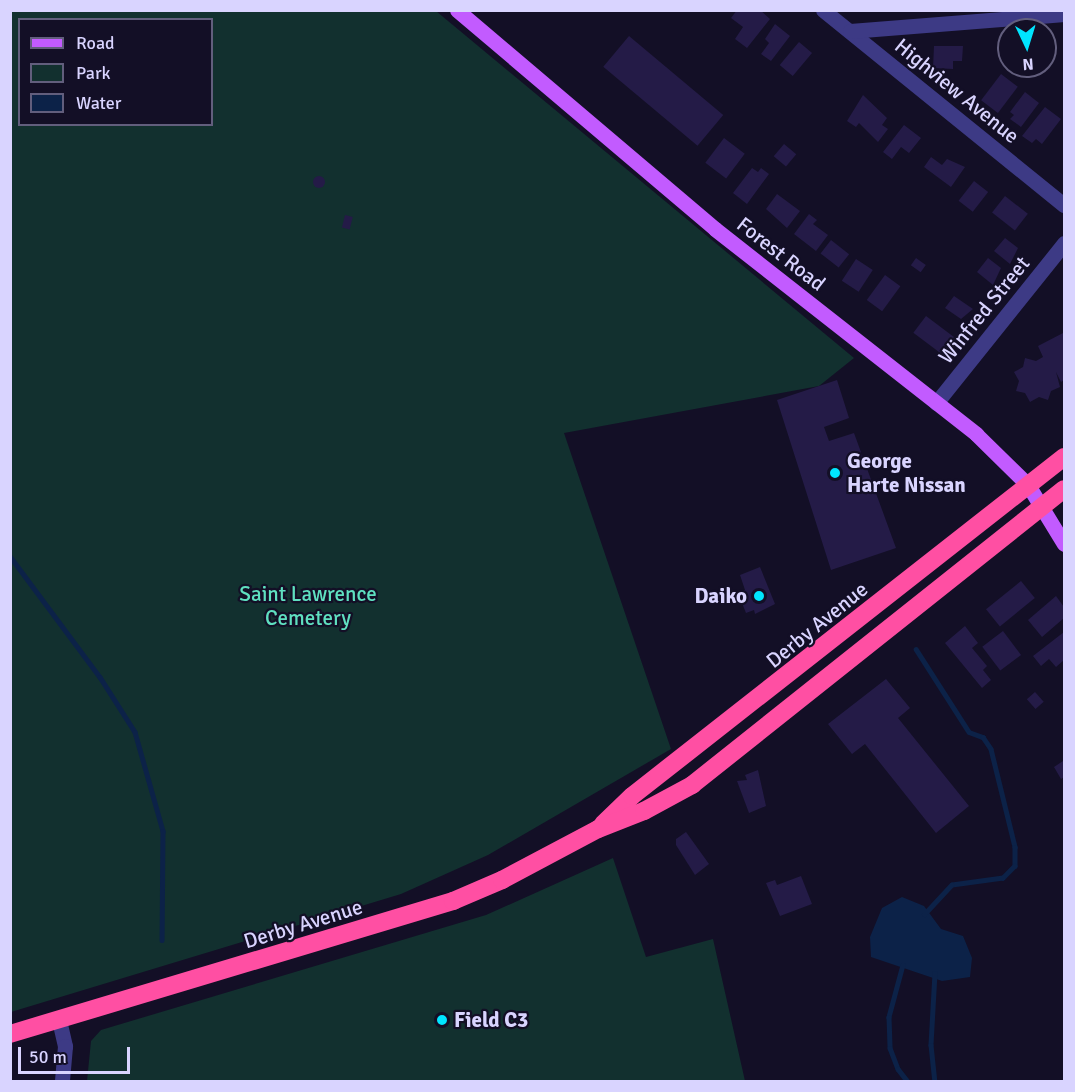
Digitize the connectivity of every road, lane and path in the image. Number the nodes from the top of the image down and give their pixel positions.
1 (456, 10) edge
2 (823, 10) edge
3 (1065, 14) edge
4 (850, 31) junction
5 (1065, 206) edge
6 (1065, 243) edge
7 (936, 403) junction
8 (1065, 457) edge
9 (1028, 485) junction
10 (1065, 489) edge
11 (1042, 506) junction
12 (1065, 544) edge
13 (781, 682) junction
14 (797, 704) junction
15 (598, 829) junction
16 (59, 1020) junction
17 (10, 1034) edge
18 (62, 1082) edge

1 - 7 main road, Forest Road
2 - 4 street, Highview Avenue
3 - 4 street
4 - 5 street, Highview Avenue
6 - 7 street, Winfred Street
7 - 9 main road, Forest Road
8 - 9 highway, Derby Avenue
9 - 11 main road, Forest Road
9 - 13 highway, Derby Avenue
10 - 11 highway, Derby Avenue
11 - 12 main road, Forest Road
11 - 14 highway, Derby Avenue
13 - 14 highway
13 - 15 highway, Derby Avenue
14 - 15 highway, Derby Avenue
15 - 16 highway, Derby Avenue
16 - 17 highway, Derby Avenue
16 - 18 street

